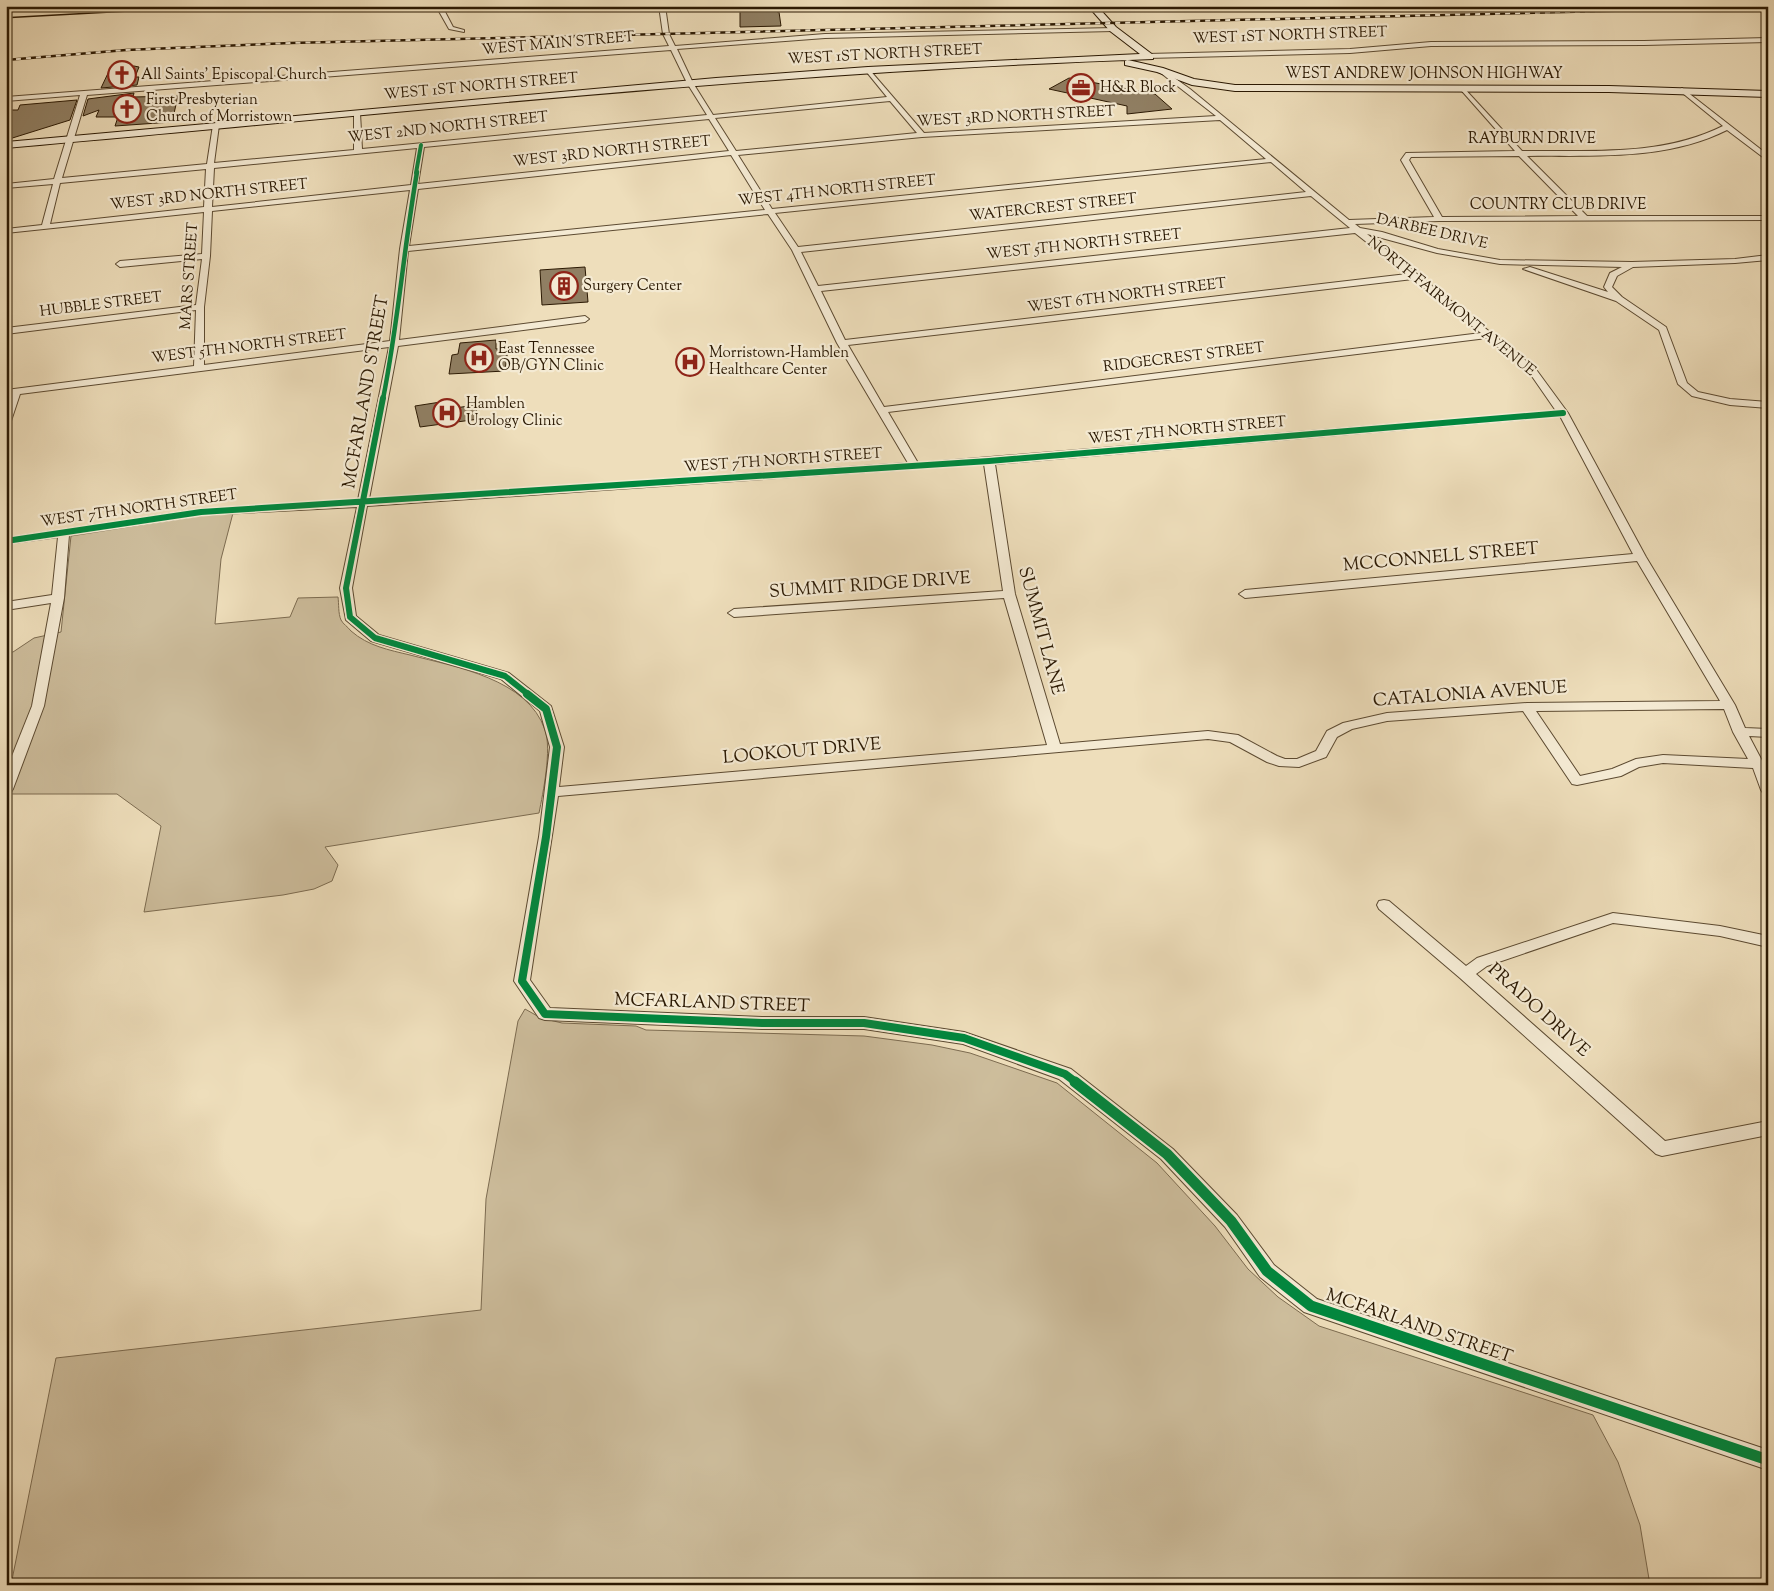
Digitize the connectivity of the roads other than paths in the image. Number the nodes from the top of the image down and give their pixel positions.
1 (152, 6) edge
2 (439, 6) edge
3 (662, 6) edge
4 (1092, 6) edge
5 (6, 14) edge
6 (1113, 29) junction
7 (462, 31) dead end
8 (1768, 40) edge
9 (672, 48) junction
10 (1147, 56) junction
11 (1084, 59) junction
12 (1135, 64) junction
13 (868, 70) junction
14 (1160, 70) junction
15 (1175, 76) junction
16 (690, 83) junction
17 (1203, 84) junction
18 (1463, 89) junction
19 (1188, 90) junction
20 (1682, 90) junction
21 (84, 94) junction
22 (1768, 94) edge
23 (892, 99) junction
24 (6, 100) edge
25 (357, 113) junction
26 (712, 116) junction
27 (1222, 118) junction
28 (216, 126) junction
29 (1727, 127) junction
30 (922, 135) junction
31 (69, 139) junction
32 (6, 145) edge
33 (421, 145) junction
34 (358, 151) junction
35 (733, 153) junction
36 (1520, 154) junction
37 (1768, 159) edge
38 (1274, 160) junction
39 (210, 166) junction
40 (57, 181) junction
41 (6, 186) edge
42 (415, 186) junction
43 (1314, 193) junction
44 (209, 208) junction
45 (770, 212) junction
46 (1768, 218) edge
47 (1439, 219) junction
48 (1584, 219) junction
49 (1348, 222) junction
50 (45, 227) junction
51 (1357, 230) junction
52 (6, 231) edge
53 (404, 249) junction
54 (796, 250) junction
55 (206, 256) junction
56 (1768, 258) edge
57 (1500, 262) junction
58 (120, 264) dead end
59 (1632, 265) junction
60 (1414, 276) junction
61 (815, 289) junction
62 (1619, 299) junction
63 (200, 307) junction
64 (585, 319) dead end
65 (6, 331) edge
66 (1490, 336) junction
67 (394, 343) junction
68 (842, 343) junction
69 (199, 364) junction
70 (6, 385) edge
71 (11, 392) edge
72 (1768, 405) edge
73 (881, 410) junction
74 (1563, 413) junction
75 (6, 421) edge
76 (989, 461) junction
77 (914, 465) junction
78 (363, 503) junction
79 (64, 532) junction
80 (6, 542) edge
81 (1640, 557) junction
82 (1009, 594) junction
83 (1245, 594) dead end
84 (58, 598) junction
85 (6, 606) edge
86 (734, 614) dead end
87 (1729, 705) junction
88 (1527, 707) junction
89 (1740, 732) junction
90 (1768, 733) edge
91 (1055, 749) junction
92 (1758, 764) junction
93 (6, 789) edge
94 (1768, 790) edge
95 (552, 792) junction
96 (1384, 906) dead end
97 (1768, 942) edge
98 (1466, 974) junction
99 (1768, 1128) edge
100 (1768, 1460) edge

1 - 5 main road
2 - 7 street
3 - 9 street
4 - 6 main road
6 - 9 street, WEST MAIN STREET
6 - 10 main road
8 - 10 street, WEST 1ST NORTH STREET
9 - 16 street
9 - 21 street, WEST MAIN STREET
10 - 11 main road, WEST 1ST NORTH STREET
10 - 12 main road
10 - 15 main road
11 - 12 main road, WEST ANDREW JOHNSON HIGHWAY
11 - 13 main road, WEST 1ST NORTH STREET
12 - 14 main road, WEST ANDREW JOHNSON HIGHWAY
13 - 16 main road, WEST 1ST NORTH STREET
13 - 23 street
14 - 15 main road, WEST ANDREW JOHNSON HIGHWAY
14 - 19 street, NORTH FAIRMONT AVENUE
15 - 17 main road, WEST ANDREW JOHNSON HIGHWAY
16 - 25 main road, WEST 1ST NORTH STREET
16 - 26 street
17 - 18 main road, WEST ANDREW JOHNSON HIGHWAY
17 - 19 street
18 - 20 main road, WEST ANDREW JOHNSON HIGHWAY
18 - 36 street
19 - 27 street, NORTH FAIRMONT AVENUE
20 - 22 main road, WEST ANDREW JOHNSON HIGHWAY
20 - 29 street
21 - 24 street, WEST MAIN STREET
21 - 31 street
23 - 26 street, WEST 2ND NORTH STREET
23 - 30 street
25 - 28 main road, WEST 1ST NORTH STREET
25 - 34 street
26 - 33 street, WEST 2ND NORTH STREET
26 - 35 street
27 - 30 street, WEST 3RD NORTH STREET
27 - 38 street, NORTH FAIRMONT AVENUE
28 - 31 main road, WEST 1ST NORTH STREET
28 - 39 street, MARS STREET
29 - 36 street, RAYBURN DRIVE
29 - 37 street
30 - 35 street, WEST 3RD NORTH STREET
31 - 32 main road, WEST 1ST NORTH STREET
31 - 40 street
33 - 34 street, WEST 2ND NORTH STREET
33 - 42 street, MCFARLAND STREET
34 - 39 street, WEST 2ND NORTH STREET
35 - 42 street, WEST 3RD NORTH STREET
35 - 45 street
36 - 47 street, RAYBURN DRIVE
36 - 48 street
38 - 43 street, NORTH FAIRMONT AVENUE
38 - 45 street, WEST 4TH NORTH STREET
39 - 40 street, WEST 2ND NORTH STREET
39 - 44 street, MARS STREET
40 - 41 street, WEST 2ND NORTH STREET
40 - 50 street
42 - 44 street, WEST 3RD NORTH STREET
42 - 53 street, MCFARLAND STREET
43 - 49 street, NORTH FAIRMONT AVENUE
43 - 54 street, WATERCREST STREET
44 - 50 street, WEST 3RD NORTH STREET
44 - 55 street, MARS STREET
45 - 53 street, WEST 4TH NORTH STREET
45 - 54 street
46 - 48 street, COUNTRY CLUB DRIVE
47 - 48 street, COUNTRY CLUB DRIVE
47 - 49 street, COUNTRY CLUB DRIVE
49 - 51 street, NORTH FAIRMONT AVENUE
50 - 52 street, WEST 3RD NORTH STREET
51 - 57 street, DARBEE DRIVE
51 - 60 street, NORTH FAIRMONT AVENUE
51 - 61 street, WEST 5TH NORTH STREET
53 - 67 street, MCFARLAND STREET
54 - 61 street
55 - 58 street
55 - 63 street, MARS STREET
56 - 59 street, DARBEE DRIVE
57 - 59 street, DARBEE DRIVE
57 - 62 street, DARBEE DRIVE
59 - 62 street
60 - 66 street, NORTH FAIRMONT AVENUE
60 - 68 street, WEST 6TH NORTH STREET
61 - 68 street
62 - 72 street, DARBEE DRIVE
63 - 65 street, HUBBLE STREET
63 - 69 street, MARS STREET
64 - 67 street, WEST 5TH NORTH STREET
66 - 73 street, RIDGECREST STREET
66 - 74 street, NORTH FAIRMONT AVENUE
67 - 69 street, WEST 5TH NORTH STREET
67 - 78 street, MCFARLAND STREET
68 - 73 street
69 - 70 street
69 - 71 street, WEST 5TH NORTH STREET
71 - 75 street
73 - 77 street
74 - 76 street, WEST 7TH NORTH STREET
74 - 81 street, NORTH FAIRMONT AVENUE
76 - 77 street, WEST 7TH NORTH STREET
76 - 82 street, SUMMIT LANE
77 - 78 street, WEST 7TH NORTH STREET
78 - 79 street, WEST 7TH NORTH STREET
78 - 95 street, MCFARLAND STREET
79 - 80 street, WEST 7TH NORTH STREET
79 - 84 street
81 - 83 street, MCCONNELL STREET
81 - 87 street, NORTH FAIRMONT AVENUE
82 - 86 street, SUMMIT RIDGE DRIVE
82 - 91 street, SUMMIT LANE
84 - 85 street
84 - 93 street
87 - 88 street, CATALONIA AVENUE
87 - 89 street, NORTH FAIRMONT AVENUE
88 - 91 street, CATALONIA AVENUE
88 - 92 street
89 - 90 street
89 - 92 street, NORTH FAIRMONT AVENUE
91 - 95 street, LOOKOUT DRIVE
92 - 94 street, NORTH FAIRMONT AVENUE
95 - 100 street, MCFARLAND STREET
96 - 98 street, PRADO DRIVE
97 - 98 street
98 - 99 street, PRADO DRIVE

